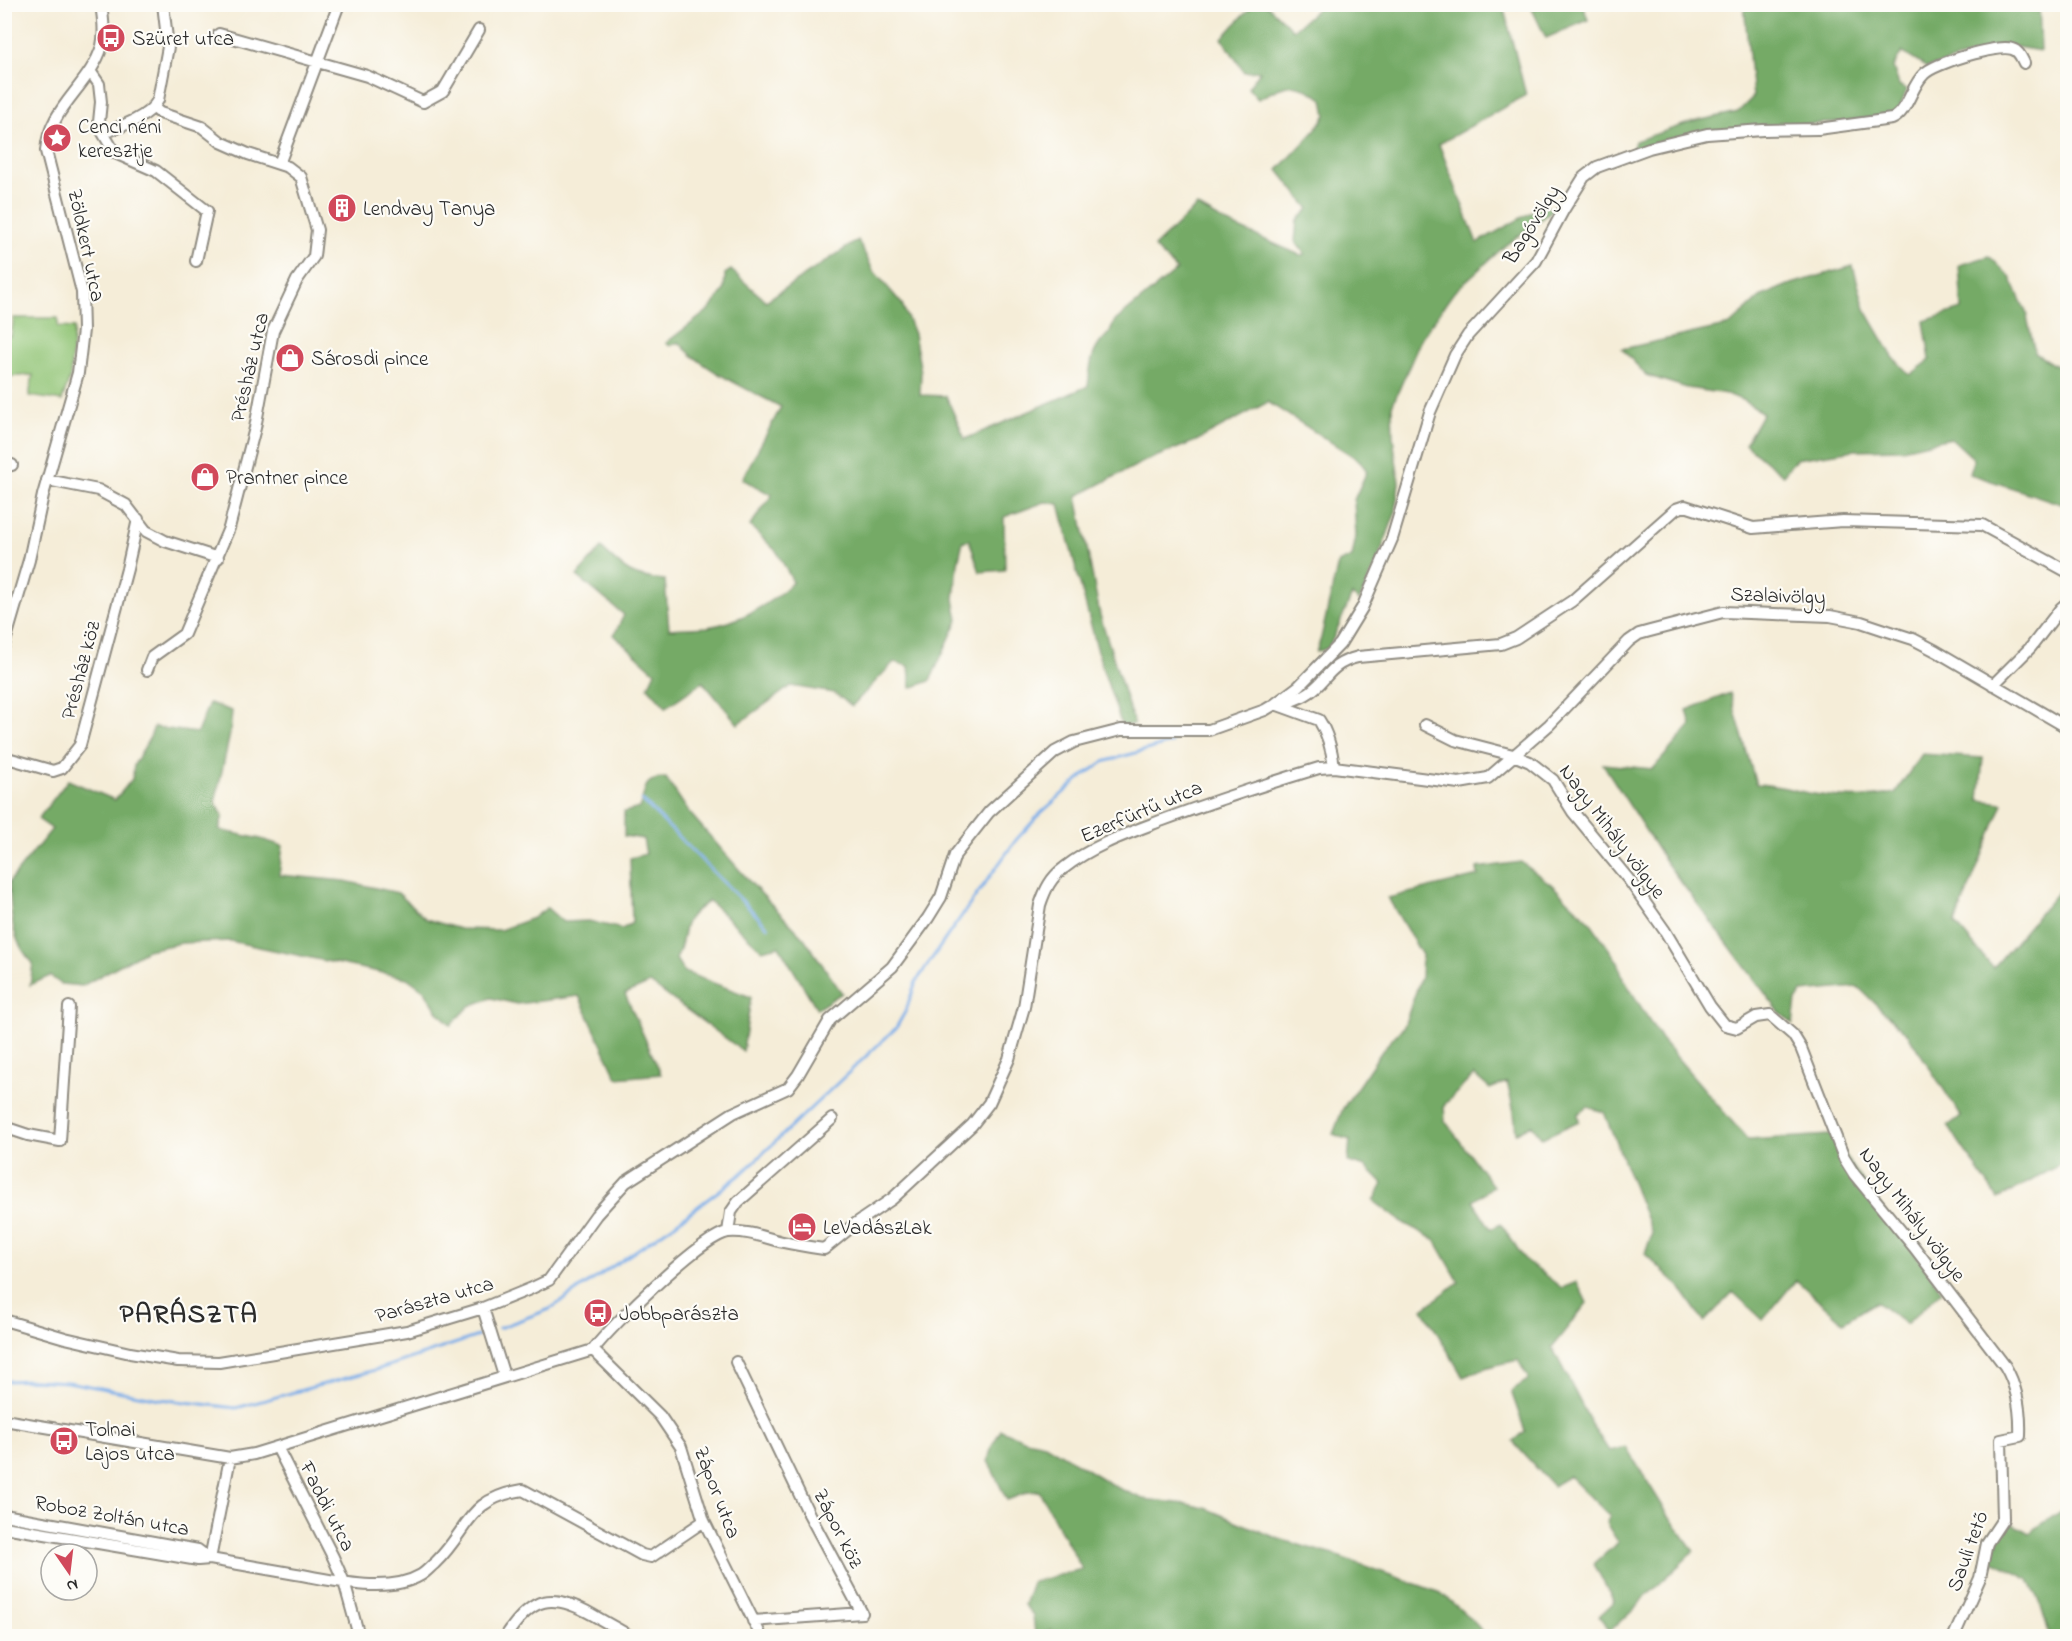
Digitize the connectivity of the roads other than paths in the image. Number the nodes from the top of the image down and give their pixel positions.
1 (101, 4) edge
2 (163, 4) edge
3 (339, 4) edge
4 (479, 30) dead end
5 (219, 34) dead end
6 (318, 61) junction
7 (2024, 63) dead end
8 (90, 71) junction
9 (154, 108) junction
10 (103, 134) junction
11 (279, 164) junction
12 (196, 261) dead end
13 (47, 480) junction
14 (138, 519) junction
15 (218, 558) junction
16 (2067, 572) edge
17 (2067, 602) edge
18 (4, 645) edge
19 (147, 670) dead end
20 (1993, 685) junction
21 (1288, 702) dead end
22 (1275, 704) junction
23 (1425, 725) dead end
24 (2067, 728) edge
25 (1512, 755) junction
26 (4, 757) edge
27 (1334, 767) junction
28 (69, 1007) dead end
29 (832, 1119) dead end
30 (4, 1127) edge
31 (728, 1232) junction
32 (483, 1308) junction
33 (4, 1320) edge
34 (593, 1350) junction
35 (736, 1362) dead end
36 (504, 1376) junction
37 (4, 1420) edge
38 (2001, 1440) joint
39 (277, 1447) junction
40 (230, 1458) junction
41 (4, 1515) edge
42 (704, 1521) junction
43 (4, 1527) edge
44 (210, 1559) junction
45 (344, 1582) junction
46 (753, 1621) junction
47 (359, 1636) edge
48 (506, 1636) edge
49 (630, 1636) edge
50 (761, 1636) edge
51 (1954, 1636) edge

1 - 8 street, Zöldkert utca
2 - 9 street
3 - 6 street
4 - 6 street
5 - 6 street
6 - 11 street
7 - 22 street, Bagóvölgy
8 - 10 street
8 - 13 street, Zöldkert utca
9 - 10 street
9 - 11 street, Présház utca
10 - 12 street
11 - 15 street, Présház utca
13 - 14 street
13 - 18 street, Zöldkert utca
14 - 15 street
14 - 26 street, Présház köz
15 - 19 street, Présház utca
16 - 21 street
17 - 20 street
20 - 24 street, Szalaivölgy
20 - 25 street, Szalaivölgy
22 - 27 street
22 - 32 street, Parászta utca
23 - 25 street
25 - 27 street, Ezerfürtű utca
25 - 38 street, Nagy Mihály völgye
27 - 31 street, Ezerfürtű utca
28 - 30 street
29 - 31 street
31 - 34 street
32 - 33 street, Parászta utca
32 - 36 street
34 - 36 street
34 - 42 street, Zápor utca
35 - 46 street, Zápor köz
36 - 39 street
37 - 40 street
38 - 51 street, Sauli tető
39 - 40 street
39 - 45 street, Faddi utca
40 - 44 street
41 - 44 street, Roboz Zoltán utca
42 - 45 street, Roboz Zoltán utca
42 - 46 street, Zápor utca
43 - 44 street, Roboz Zoltán utca
44 - 45 street, Roboz Zoltán utca
45 - 47 street, Faddi utca
46 - 50 street, Zápor utca
48 - 49 street

